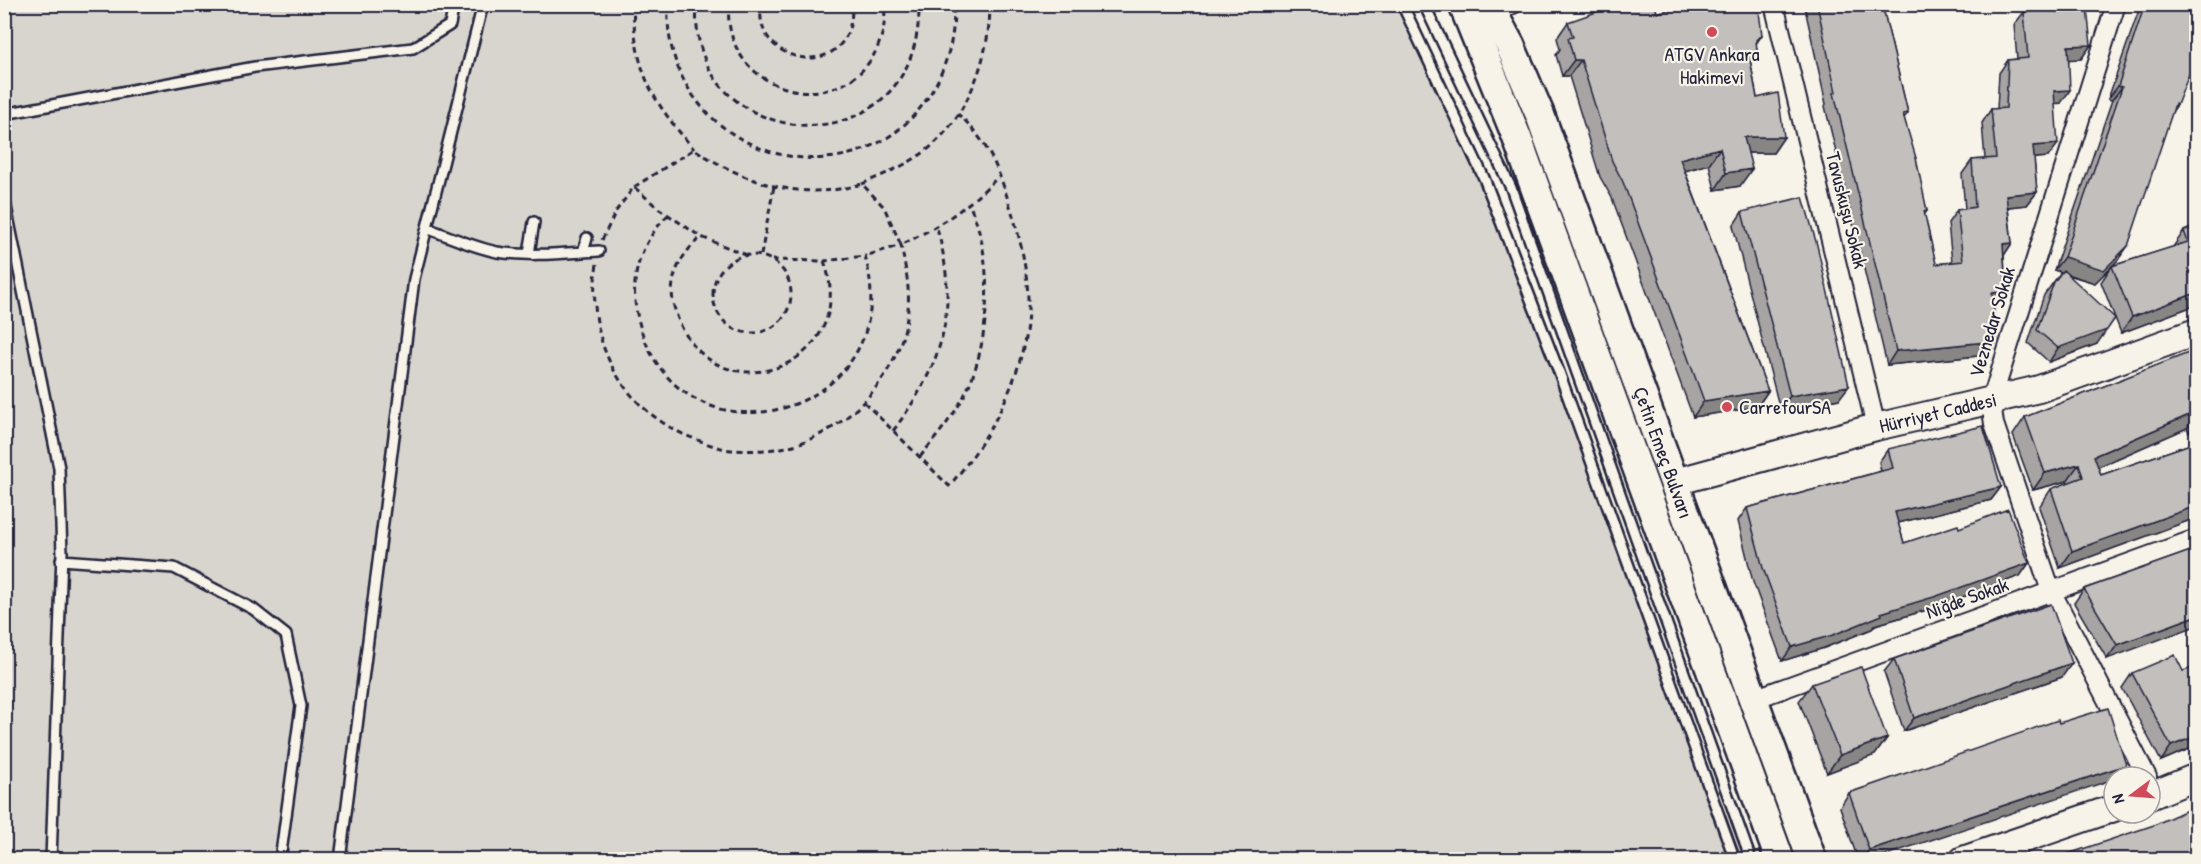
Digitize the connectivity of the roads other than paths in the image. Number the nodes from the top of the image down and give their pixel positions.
1 (454, 4) edge
2 (483, 4) edge
3 (1402, 4) edge
4 (1424, 4) edge
5 (1448, 4) edge
6 (1463, 4) edge
7 (1774, 4) edge
8 (2116, 4) edge
9 (1503, 5) edge
10 (1492, 75) junction
11 (4, 114) edge
12 (4, 197) edge
13 (534, 222) dead end
14 (427, 228) junction
15 (586, 238) dead end
16 (599, 250) road end
17 (583, 252) junction
18 (529, 254) junction
19 (2196, 332) edge
20 (1991, 402) junction
21 (1876, 427) junction
22 (1675, 482) junction
23 (2196, 539) edge
24 (61, 560) junction
25 (2050, 591) junction
26 (1754, 699) junction
27 (2140, 765) edge
28 (2196, 777) edge
29 (2162, 785) edge
30 (2102, 812) edge
31 (51, 860) edge
32 (280, 860) edge
33 (340, 860) edge
34 (1735, 860) edge
35 (1751, 860) edge
36 (1780, 860) edge
37 (1812, 860) edge
38 (1963, 860) edge

1 - 11 lane
2 - 14 lane
3 - 34 lane
4 - 35 lane
5 - 10 main road, Çetin Emeç Bulvarı
6 - 10 main road, Çetin Emeç Bulvarı
7 - 21 street, Tavuskuşu Sokak
8 - 20 street, Veznedar Sokak
9 - 22 main road, Çetin Emeç Bulvarı
10 - 36 main road, Çetin Emeç Bulvarı
12 - 24 lane
13 - 18 lane
14 - 18 lane
14 - 33 lane
15 - 17 lane
16 - 17 lane
17 - 18 lane
19 - 20 street, Hürriyet Caddesi
20 - 21 street, Hürriyet Caddesi
20 - 25 street, Veznedar Sokak
21 - 22 street, Hürriyet Caddesi
22 - 26 main road, Çetin Emeç Bulvarı
23 - 25 street, Niğde Sokak
24 - 31 lane
24 - 32 lane
25 - 26 street, Niğde Sokak
25 - 27 street, Veznedar Sokak
26 - 37 main road, Çetin Emeç Bulvarı
28 - 29 street
30 - 38 street

